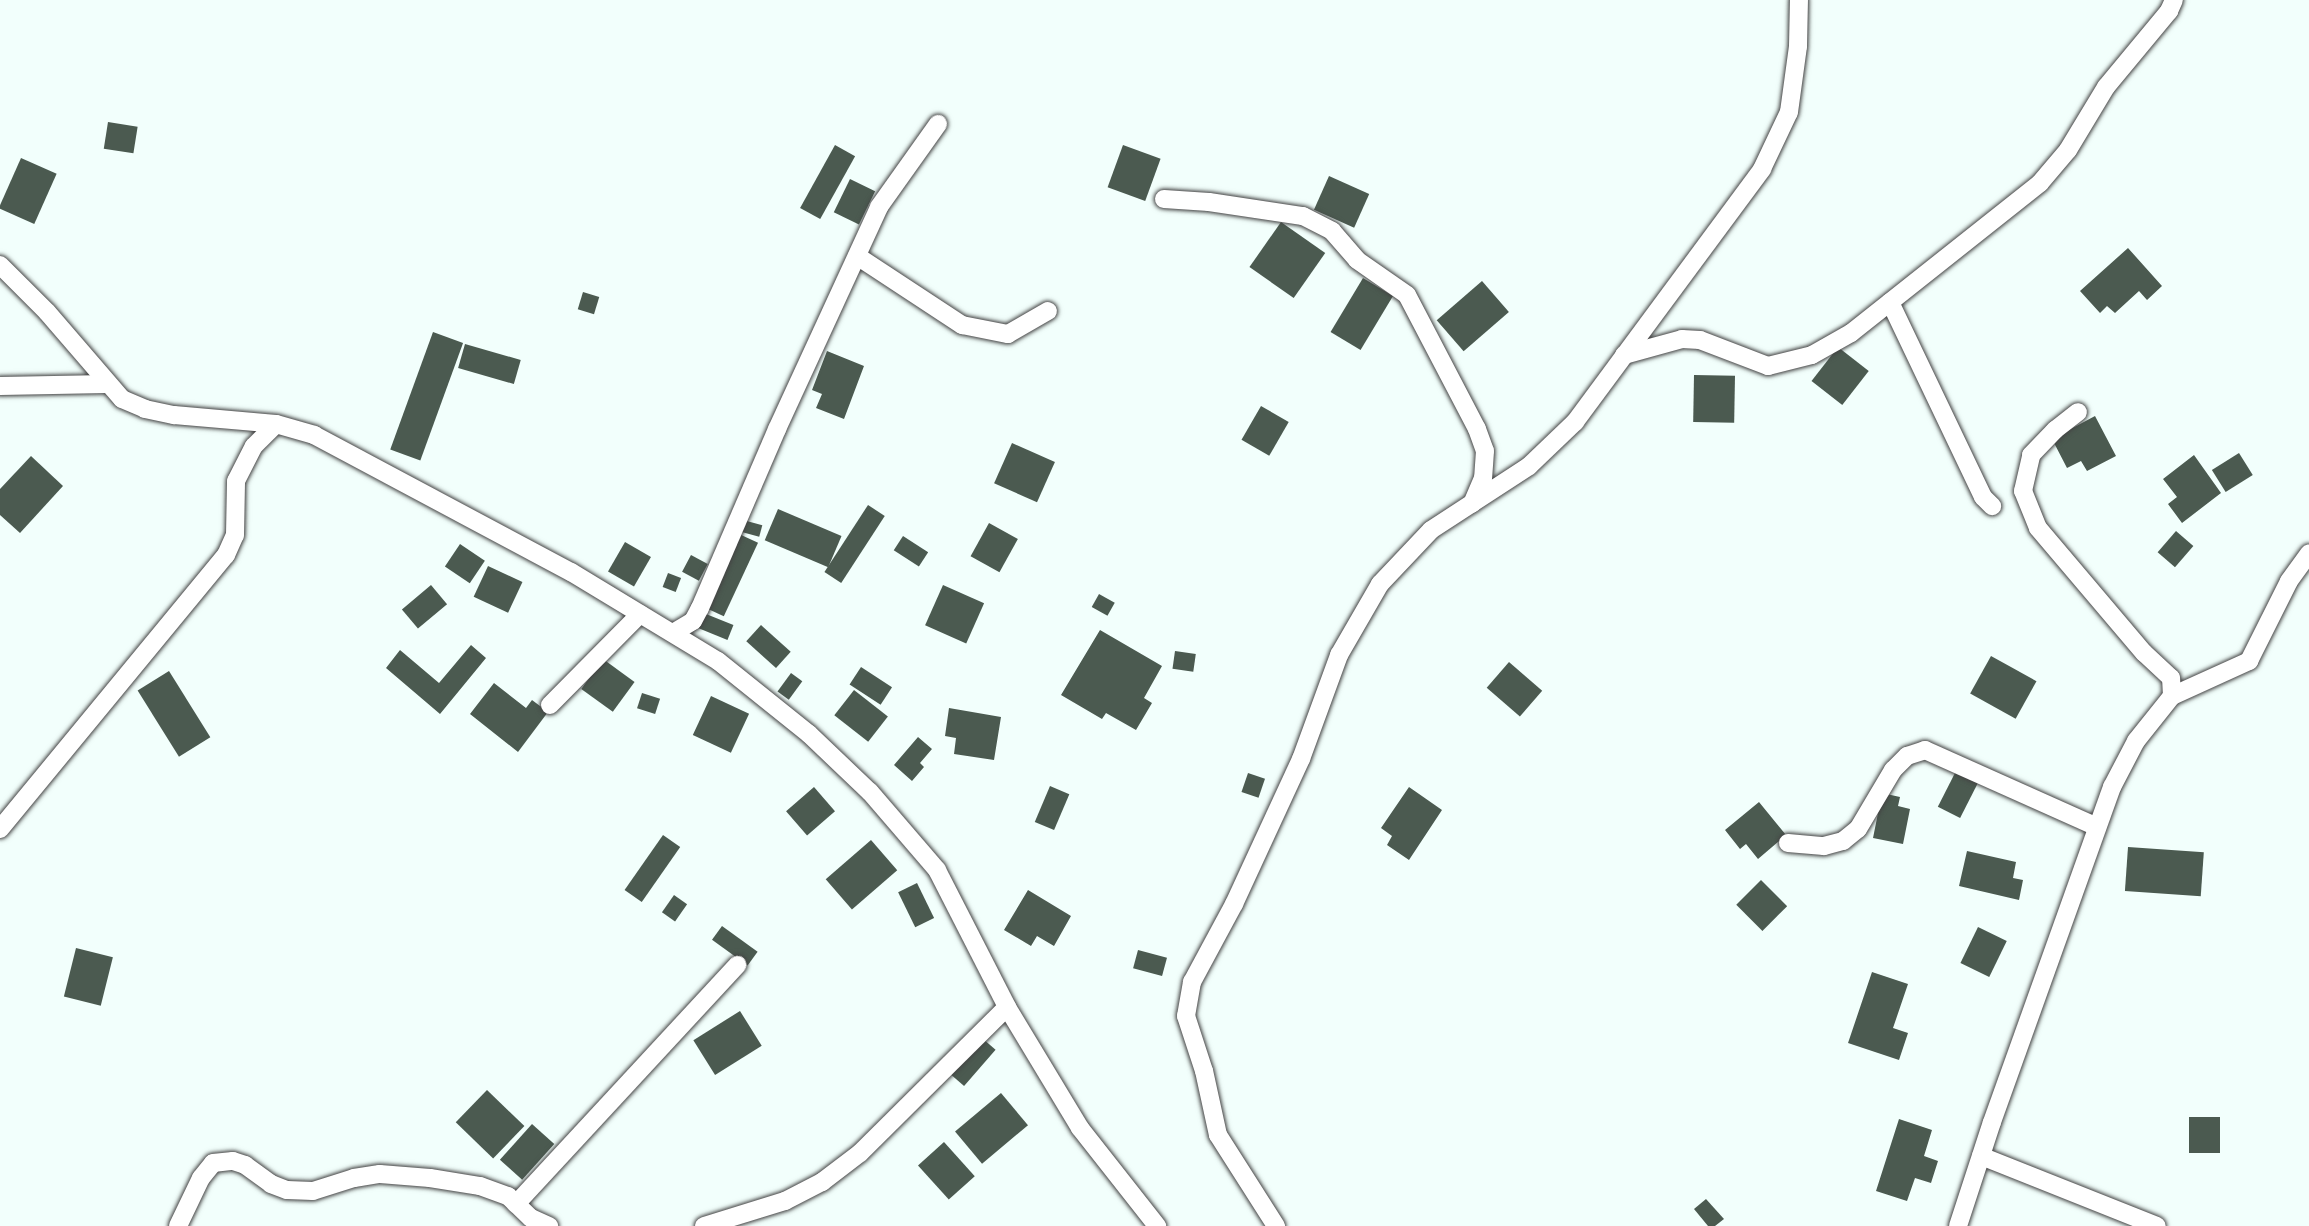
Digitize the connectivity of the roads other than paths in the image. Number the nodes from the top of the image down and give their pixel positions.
1 (1799, 0) edge
2 (2174, 0) edge
3 (938, 124) dead end
4 (1164, 199) dead end
5 (857, 256) junction
6 (0, 265) edge
7 (1890, 302) junction
8 (1048, 310) dead end
9 (1624, 355) junction
10 (107, 384) junction
11 (0, 387) edge
12 (2078, 412) dead end
13 (276, 424) junction
14 (1472, 504) junction
15 (1992, 506) dead end
16 (2309, 553) edge
17 (640, 614) junction
18 (673, 633) junction
19 (2172, 696) junction
20 (550, 705) dead end
21 (2097, 827) junction
22 (0, 829) edge
23 (1788, 843) dead end
24 (737, 965) dead end
25 (1007, 1007) junction
26 (1981, 1156) junction
27 (516, 1204) junction
28 (178, 1226) edge
29 (549, 1226) edge
30 (704, 1226) edge
31 (1157, 1226) edge
32 (1276, 1226) edge
33 (1958, 1226) edge
34 (2157, 1226) edge

1 - 9 street
2 - 7 street
3 - 5 street
4 - 14 street
5 - 8 street
5 - 18 street
6 - 10 street
7 - 9 street
7 - 15 street
9 - 14 street
10 - 11 street
10 - 13 street
12 - 19 street
13 - 17 street
13 - 22 street
14 - 32 street
16 - 19 street
17 - 18 street
17 - 20 street
18 - 25 street
19 - 21 street
21 - 23 street
21 - 26 street
24 - 27 street
25 - 30 street
25 - 31 street
26 - 33 street
26 - 34 street
27 - 28 street
27 - 29 street

